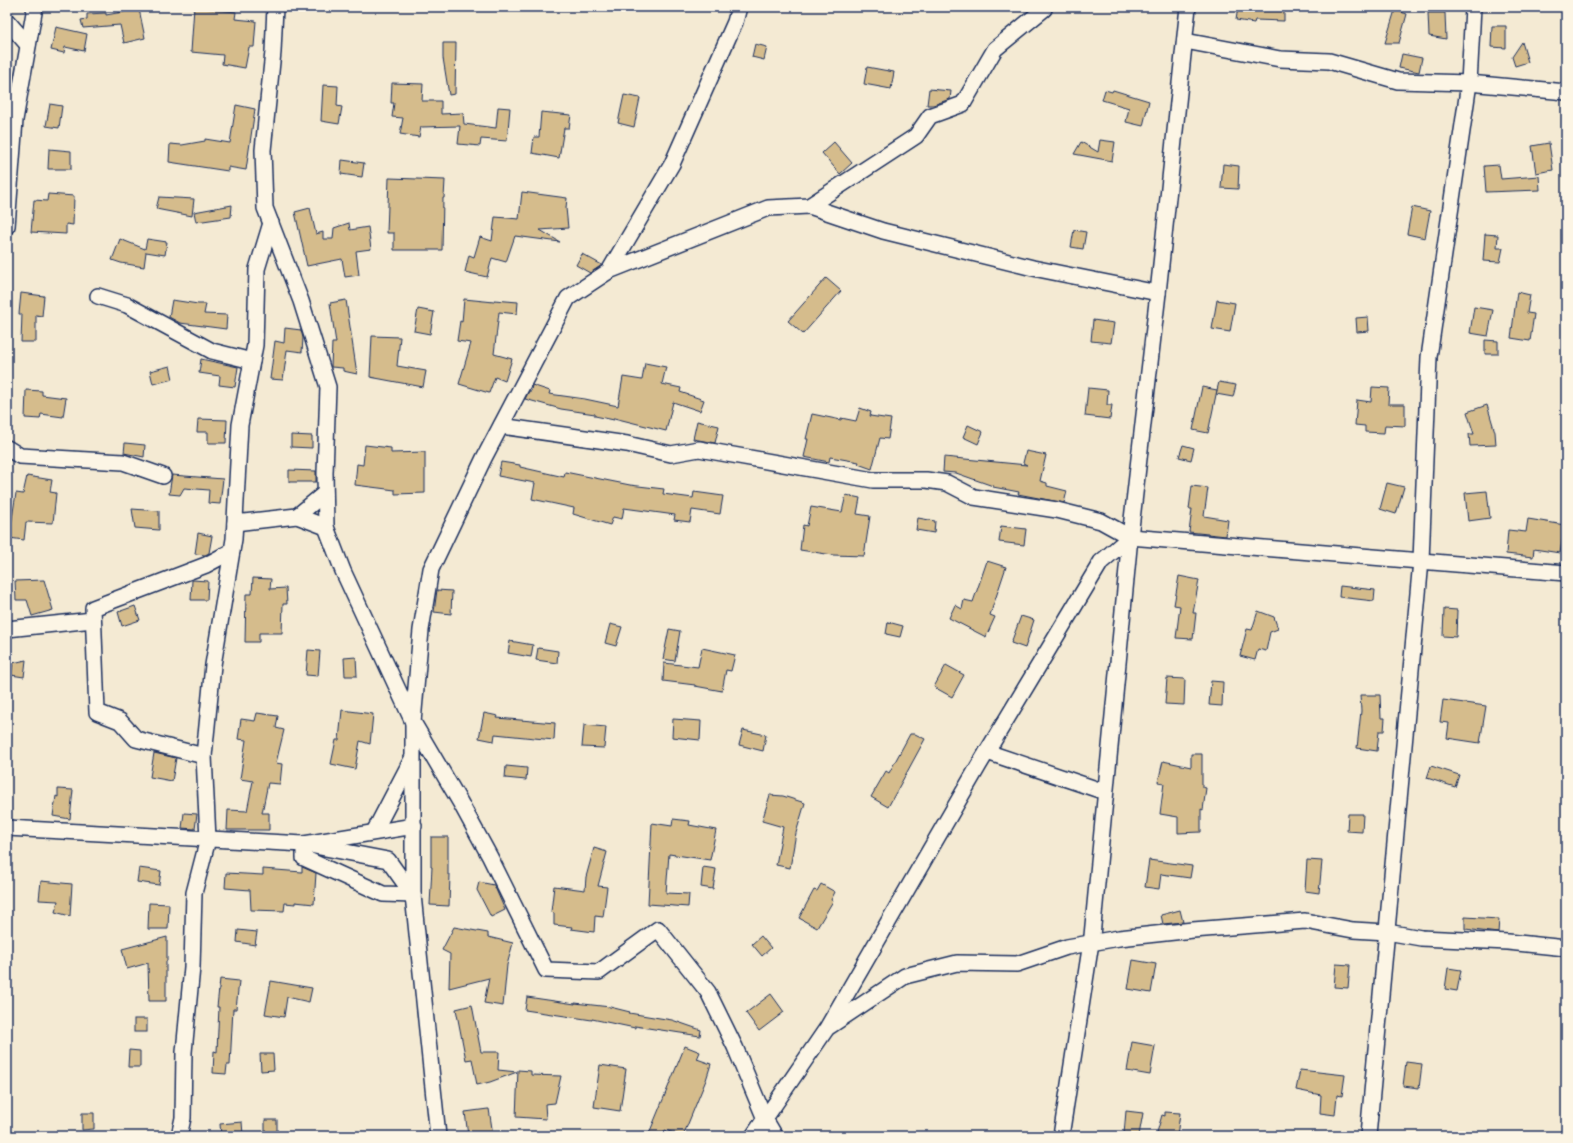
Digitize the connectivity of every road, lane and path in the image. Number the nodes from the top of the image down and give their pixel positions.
1 (34, 7) edge
2 (275, 7) edge
3 (739, 7) edge
4 (1044, 7) edge
5 (1188, 7) edge
6 (1473, 7) edge
7 (7, 21) edge
8 (1185, 41) junction
9 (28, 45) junction
10 (1470, 83) junction
11 (1566, 92) edge
12 (809, 206) junction
13 (271, 223) junction
14 (7, 226) edge
15 (609, 271) junction
16 (1158, 293) junction
17 (98, 296) dead end
18 (252, 361) junction
19 (501, 426) junction
20 (7, 448) edge
21 (163, 476) dead end
22 (325, 494) junction
23 (297, 516) junction
24 (235, 523) junction
25 (326, 527) junction
26 (1130, 537) junction
27 (232, 551) junction
28 (1421, 561) junction
29 (1566, 573) edge
30 (93, 620) junction
31 (7, 629) edge
32 (413, 722) junction
33 (987, 752) junction
34 (204, 756) junction
35 (413, 758) junction
36 (1105, 792) junction
37 (414, 826) junction
38 (7, 828) edge
39 (374, 832) junction
40 (208, 839) junction
41 (304, 844) junction
42 (414, 895) junction
43 (1387, 932) junction
44 (1091, 943) junction
45 (1566, 948) edge
46 (827, 1028) junction
47 (765, 1119) junction
48 (179, 1136) edge
49 (438, 1136) edge
50 (753, 1136) edge
51 (775, 1136) edge
52 (1061, 1136) edge
53 (1368, 1136) edge

1 - 9 street
2 - 13 street
3 - 15 street
4 - 12 street
5 - 8 street
6 - 10 street
7 - 9 street
8 - 10 street
8 - 16 street
9 - 14 street
10 - 11 street
10 - 28 street
12 - 15 street
12 - 16 street
13 - 18 street
13 - 22 street
15 - 19 street
16 - 26 street
17 - 18 street
18 - 24 street
19 - 26 street
19 - 32 street
20 - 21 street
22 - 23 street
22 - 25 street
23 - 24 street
23 - 25 street
24 - 27 street
25 - 32 street
26 - 28 street
26 - 33 street
26 - 36 street
27 - 30 street
27 - 34 street
28 - 29 street
28 - 43 street
30 - 31 street
30 - 34 street
32 - 35 street
32 - 47 street
33 - 36 street
33 - 46 street
34 - 40 street
35 - 37 street
35 - 39 street
36 - 44 street
37 - 39 street
37 - 42 street
38 - 40 street
39 - 41 street
40 - 41 street
40 - 48 street
41 - 42 street
41 - 42 street
42 - 49 street
43 - 44 street
43 - 45 street
43 - 53 street
44 - 46 street
44 - 52 street
46 - 47 street
47 - 50 street
47 - 51 street

